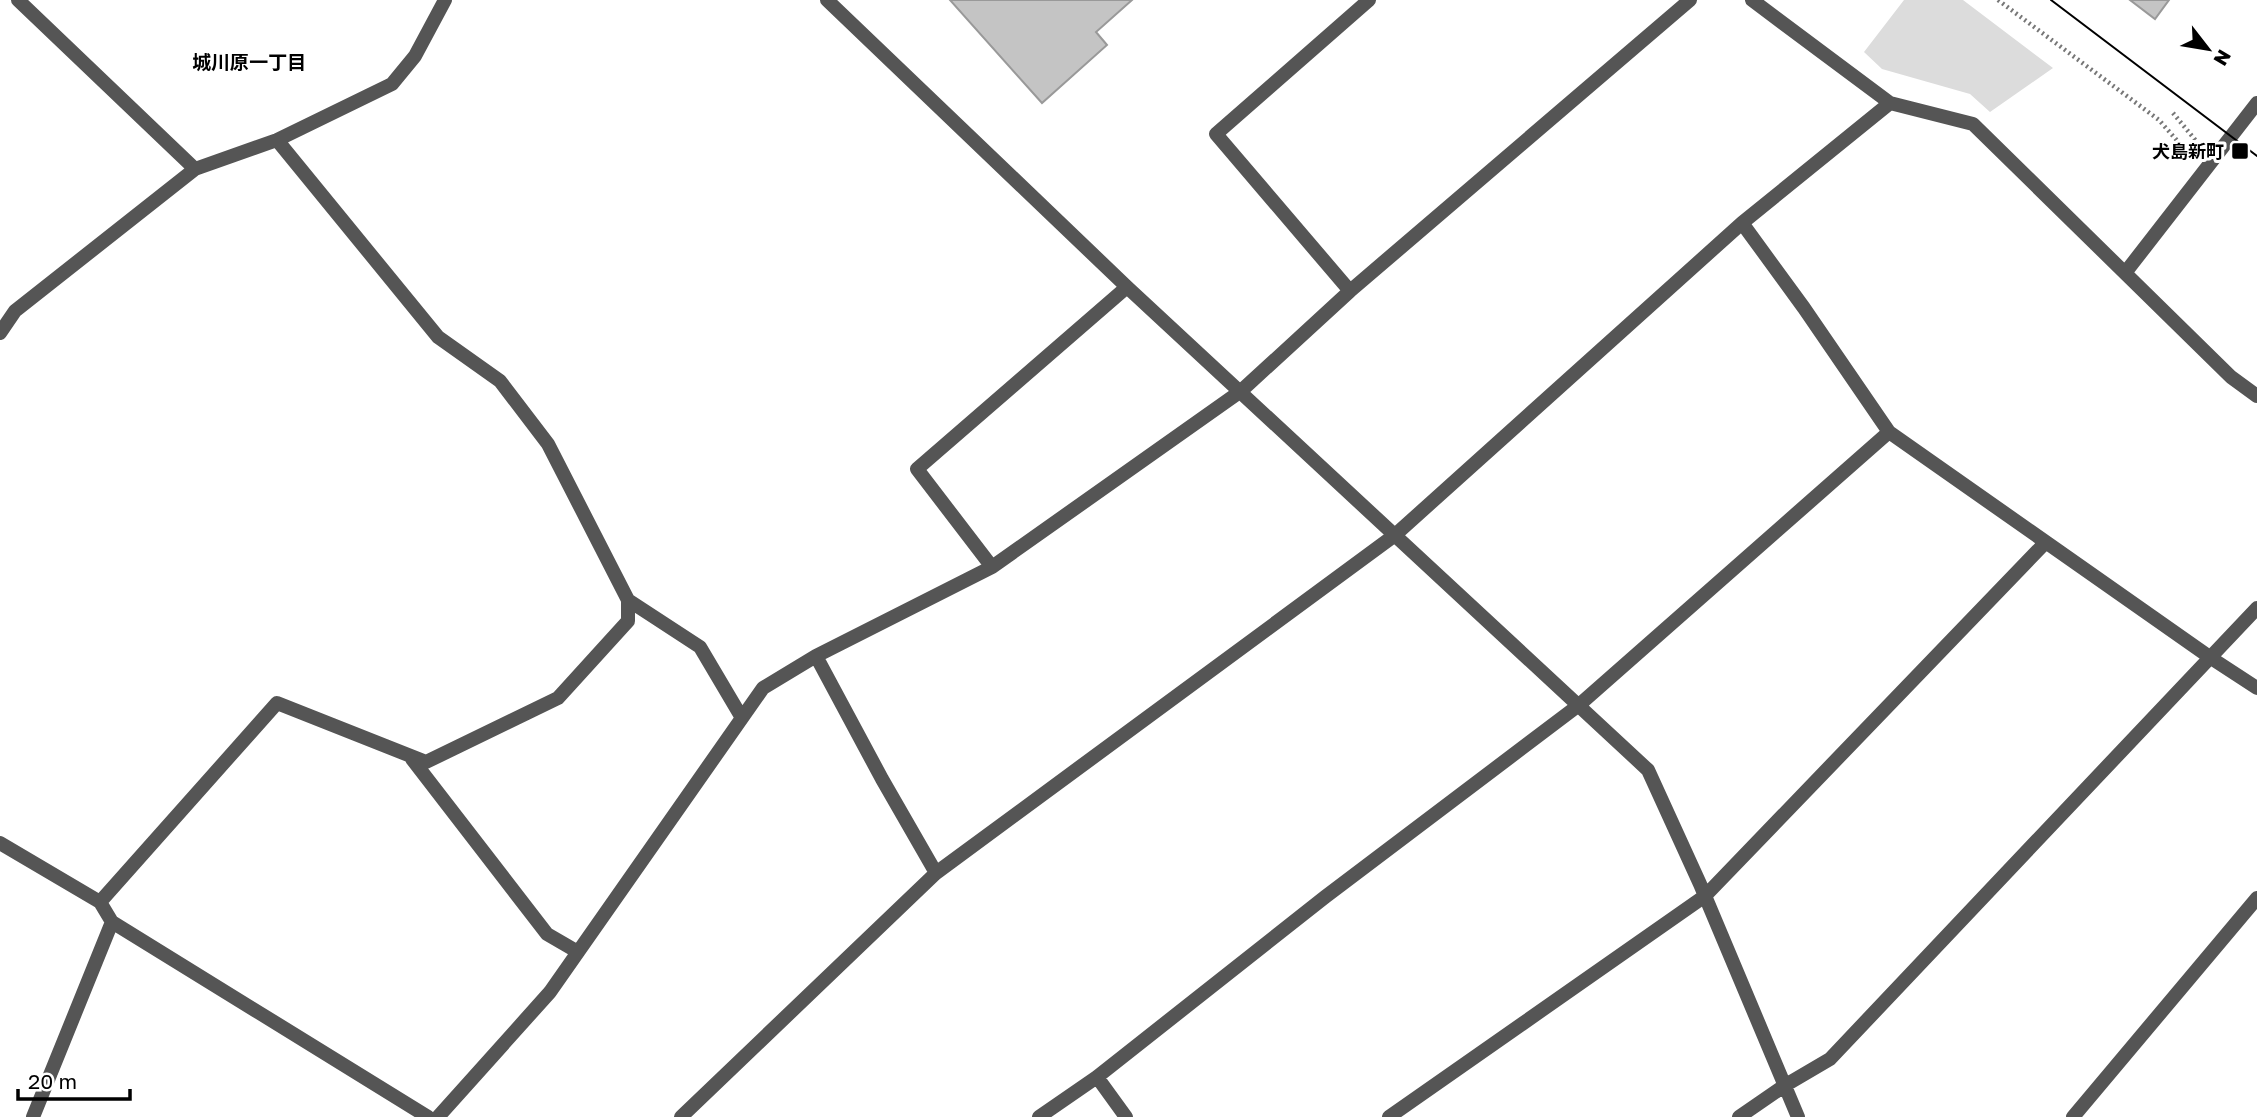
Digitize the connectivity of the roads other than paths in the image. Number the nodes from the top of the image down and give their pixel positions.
1 (18, 0) edge
2 (430, 0) edge
3 (445, 0) edge
4 (827, 0) edge
5 (1368, 0) edge
6 (1690, 0) edge
7 (1752, 0) edge
8 (437, 15) junction
9 (1890, 103) junction
10 (2257, 103) edge
11 (277, 140) junction
12 (195, 169) junction
13 (1742, 223) junction
14 (2125, 273) junction
15 (1126, 287) junction
16 (1350, 291) junction
17 (0, 333) edge
18 (1241, 391) junction
19 (2257, 396) edge
20 (1889, 432) junction
21 (1395, 535) junction
22 (2046, 542) junction
23 (992, 567) junction
24 (628, 600) junction
25 (2257, 608) edge
26 (816, 656) junction
27 (2211, 658) junction
28 (2257, 688) edge
29 (1578, 705) junction
30 (742, 718) junction
31 (412, 759) junction
32 (0, 843) edge
33 (936, 873) junction
34 (1705, 896) junction
35 (2257, 898) edge
36 (100, 902) junction
37 (112, 922) junction
38 (578, 952) junction
39 (1097, 1077) junction
40 (1784, 1086) junction
41 (33, 1117) edge
42 (428, 1117) edge
43 (438, 1117) edge
44 (681, 1117) edge
45 (1039, 1117) edge
46 (1126, 1117) edge
47 (1389, 1117) edge
48 (1739, 1117) edge
49 (1798, 1117) edge
50 (2073, 1117) edge

1 - 12 street
2 - 8 street
3 - 8 street
4 - 15 street
5 - 16 street
6 - 16 street
7 - 9 street
8 - 11 street
9 - 13 street
9 - 14 street
10 - 14 street
11 - 12 street
11 - 24 street
12 - 17 street
13 - 20 street
13 - 21 street
14 - 19 street
15 - 18 street
15 - 23 street
16 - 18 street
18 - 21 street
18 - 23 street
20 - 22 street
20 - 29 street
21 - 29 street
21 - 33 street
22 - 27 street
22 - 34 street
23 - 26 street
24 - 30 street
24 - 31 street
25 - 27 street
26 - 30 street
26 - 33 street
27 - 28 street
27 - 40 street
29 - 34 street
29 - 39 street
30 - 38 street
31 - 36 street
31 - 38 street
32 - 36 street
33 - 44 street
34 - 40 street
34 - 47 street
35 - 50 street
36 - 37 street
37 - 41 street
37 - 42 street
38 - 43 street
39 - 45 street
39 - 46 street
40 - 48 street
40 - 49 street

